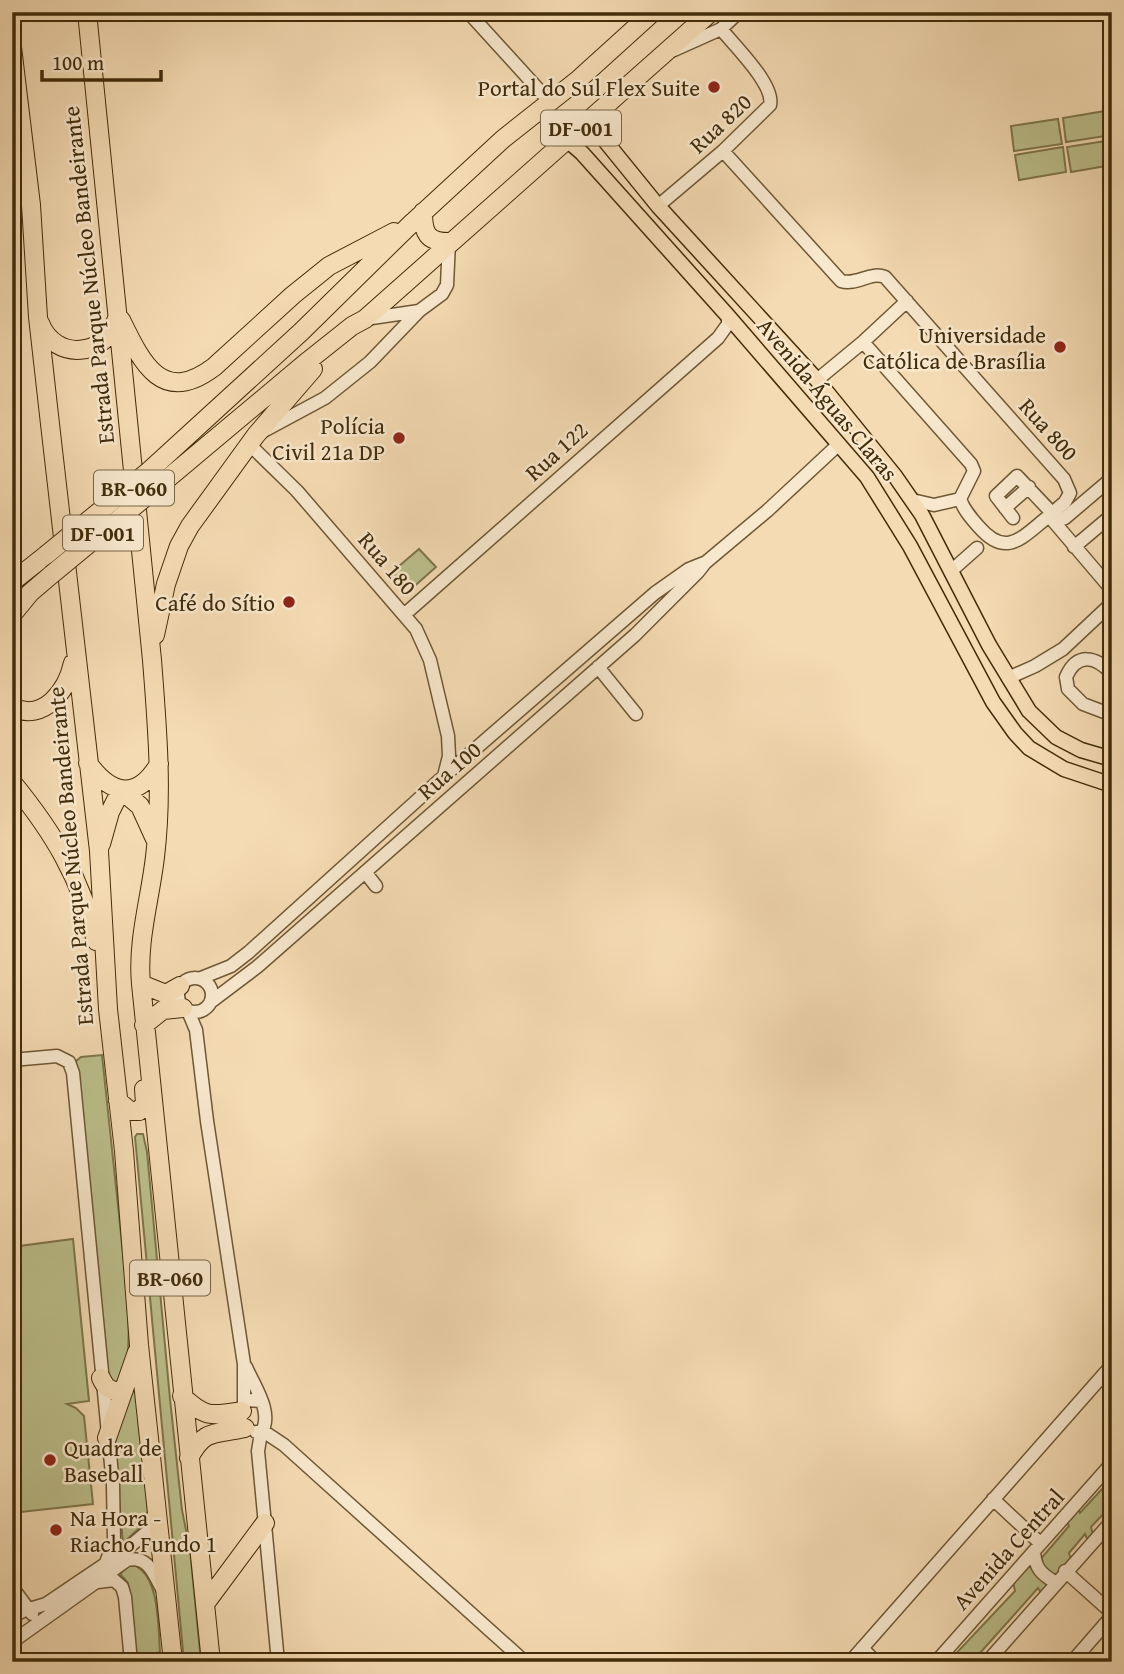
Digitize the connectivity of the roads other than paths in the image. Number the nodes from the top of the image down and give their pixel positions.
1 (87, 12) edge
2 (468, 12) edge
3 (653, 12) edge
4 (711, 12) edge
5 (739, 12) edge
6 (721, 29) junction
7 (12, 47) edge
8 (663, 54) junction
9 (549, 102) junction
10 (589, 121) junction
11 (567, 141) junction
12 (723, 151) junction
13 (632, 173) junction
14 (612, 189) junction
15 (658, 206) junction
16 (418, 217) junction
17 (449, 242) junction
18 (907, 301) junction
19 (419, 311) junction
20 (116, 313) junction
21 (728, 316) junction
22 (38, 317) junction
23 (358, 323) junction
24 (863, 342) junction
25 (817, 380) junction
26 (253, 440) junction
27 (839, 444) junction
28 (1112, 478) edge
29 (960, 499) junction
30 (912, 500) junction
31 (888, 509) junction
32 (1009, 513) dead end
33 (1112, 514) edge
34 (1052, 517) junction
35 (933, 536) junction
36 (910, 546) junction
37 (1074, 547) junction
38 (977, 548) dead end
39 (705, 563) junction
40 (951, 571) junction
41 (12, 582) edge
42 (1112, 590) edge
43 (1112, 604) edge
44 (405, 614) junction
45 (12, 615) edge
46 (1063, 649) junction
47 (75, 656) junction
48 (152, 660) junction
49 (1076, 663) junction
50 (598, 667) junction
51 (563, 671) junction
52 (1112, 674) edge
53 (1008, 678) junction
54 (576, 686) junction
55 (12, 707) edge
56 (636, 714) dead end
57 (1112, 715) edge
58 (448, 736) junction
59 (1056, 737) junction
60 (471, 753) junction
61 (1041, 755) junction
62 (1112, 759) edge
63 (88, 763) junction
64 (159, 764) junction
65 (444, 776) junction
66 (12, 782) edge
67 (1112, 785) edge
68 (121, 790) junction
69 (424, 795) junction
70 (436, 809) junction
71 (156, 843) junction
72 (99, 851) junction
73 (365, 872) junction
74 (376, 886) dead end
75 (201, 978) junction
76 (140, 980) junction
77 (180, 986) junction
78 (212, 1001) junction
79 (108, 1009) junction
80 (190, 1010) junction
81 (144, 1025) junction
82 (12, 1060) edge
83 (118, 1101) junction
84 (156, 1140) junction
85 (124, 1151) junction
86 (139, 1345) junction
87 (244, 1364) junction
88 (1112, 1365) edge
89 (101, 1378) junction
90 (124, 1390) junction
91 (182, 1396) junction
92 (263, 1407) junction
93 (251, 1423) junction
94 (107, 1438) junction
95 (284, 1445) junction
96 (189, 1458) junction
97 (1112, 1463) edge
98 (993, 1499) junction
99 (157, 1504) junction
100 (1112, 1521) edge
101 (265, 1523) junction
102 (1037, 1547) junction
103 (105, 1564) junction
104 (1065, 1571) junction
105 (94, 1583) junction
106 (1055, 1583) junction
107 (15, 1591) edge
108 (167, 1599) junction
109 (205, 1604) junction
110 (20, 1613) edge
111 (1112, 1614) edge
112 (37, 1624) junction
113 (12, 1642) edge
114 (862, 1648) junction
115 (131, 1662) edge
116 (173, 1662) edge
117 (211, 1662) edge
118 (278, 1662) edge
119 (525, 1662) edge
120 (850, 1662) edge
121 (876, 1662) edge
122 (936, 1662) edge
123 (987, 1662) edge
124 (1072, 1662) edge

1 - 20 highway, Estrada Parque Núcleo Bandeirante / BR-060
2 - 9 street
3 - 9 highway, DF-001
4 - 8 highway, DF-001
5 - 6 street
6 - 8 street
6 - 12 street, Rua 820
7 - 22 highway, Estrada Parque Núcleo Bandeirante / BR-060
8 - 10 highway, DF-001
9 - 16 highway, DF-001
10 - 11 highway, DF-001
10 - 13 main road, Avenida Águas Claras
11 - 14 main road, Avenida Águas Claras
11 - 17 highway, DF-001
12 - 15 street, Rua 820
12 - 18 street, Rua 800
13 - 14 main road
13 - 15 main road, Avenida Águas Claras
14 - 21 main road, Avenida Águas Claras
15 - 25 main road, Avenida Águas Claras
16 - 17 highway
16 - 20 highway
16 - 41 highway, DF-001, bridge
17 - 19 street
17 - 23 highway, DF-001
18 - 24 street
18 - 34 street, Rua 800
19 - 23 street
19 - 26 street
20 - 22 highway
20 - 48 highway, Estrada Parque Núcleo Bandeirante / BR-060
21 - 27 main road, Avenida Águas Claras
21 - 44 street, Rua 122
22 - 47 highway, Estrada Parque Núcleo Bandeirante / BR-060
23 - 26 highway
23 - 45 highway, DF-001, bridge
24 - 25 street
24 - 29 street
25 - 30 main road, Avenida Águas Claras
26 - 44 street, Rua 180
26 - 48 highway
27 - 31 main road, Avenida Águas Claras
27 - 39 street, Rua 100
28 - 34 street
29 - 30 street
29 - 34 street
30 - 31 main road
30 - 35 main road, Avenida Águas Claras
31 - 36 main road, Avenida Águas Claras
32 - 34 street
33 - 37 street
34 - 37 street
35 - 36 main road
35 - 40 main road, Avenida Águas Claras
36 - 61 main road, Avenida Águas Claras
37 - 42 street
38 - 40 street
39 - 50 street, Rua 100
39 - 51 street, Rua 100
40 - 53 main road, Avenida Águas Claras
43 - 46 street
44 - 58 street, Rua 180
46 - 49 street
46 - 53 street
47 - 55 highway
47 - 63 highway, Estrada Parque Núcleo Bandeirante / BR-060
48 - 64 highway, Estrada Parque Núcleo Bandeirante / BR-060
49 - 52 street
49 - 57 street
50 - 54 street, Rua 100
50 - 56 street
51 - 54 street
51 - 60 street, Rua 100
53 - 59 main road, Avenida Águas Claras
54 - 70 street, Rua 100
58 - 60 street
58 - 65 street, Rua 180
59 - 61 main road
59 - 62 main road, Avenida Águas Claras
60 - 65 street, Rua 100
61 - 67 main road, Avenida Águas Claras
63 - 68 highway
63 - 72 highway, Estrada Parque Núcleo Bandeirante / BR-060
64 - 68 highway
64 - 71 highway, Estrada Parque Núcleo Bandeirante / BR-060
65 - 69 street, Rua 100
66 - 79 highway
68 - 71 highway
68 - 72 highway
69 - 70 street
69 - 75 street, Rua 100
70 - 73 street, Rua 100
71 - 76 highway, Estrada Parque Núcleo Bandeirante / BR-060
72 - 79 highway, Estrada Parque Núcleo Bandeirante / BR-060
73 - 74 street
73 - 78 street, Rua 100
75 - 77 street
75 - 78 street
76 - 77 highway
76 - 81 highway, Estrada Parque Núcleo Bandeirante / BR-060
76 - 83 highway
77 - 80 street
78 - 80 street
79 - 83 highway, Estrada Parque Núcleo Bandeirante / BR-060
80 - 81 highway
80 - 87 street
81 - 84 highway, Estrada Parque Núcleo Bandeirante / BR-060
82 - 89 street
83 - 85 highway, Estrada Parque Núcleo Bandeirante / BR-060
84 - 85 highway
84 - 91 highway, Estrada Parque Núcleo Bandeirante / BR-060
85 - 86 highway, Estrada Parque Núcleo Bandeirante / BR-060
86 - 90 highway
86 - 99 highway, Estrada Parque Núcleo Bandeirante / BR-060
87 - 92 street
87 - 93 street
88 - 98 street
89 - 90 highway
89 - 94 street
90 - 94 highway
91 - 93 highway
91 - 96 highway, Estrada Parque Núcleo Bandeirante / BR-060
92 - 93 street
92 - 93 street
92 - 95 street
93 - 95 street
93 - 96 highway
93 - 101 street
94 - 103 street
95 - 119 street
96 - 109 highway, Estrada Parque Núcleo Bandeirante / BR-060
97 - 102 street, Avenida Central
98 - 102 street
98 - 114 street
99 - 103 street
99 - 108 highway, Estrada Parque Núcleo Bandeirante / BR-060
100 - 104 street
101 - 109 highway
101 - 118 street
102 - 106 street
102 - 122 street, Avenida Central
103 - 110 street
104 - 106 street
104 - 111 street
105 - 108 street
105 - 112 street
105 - 115 street
106 - 123 street
107 - 110 street
108 - 116 highway, Estrada Parque Núcleo Bandeirante / BR-060
109 - 117 highway, Estrada Parque Núcleo Bandeirante / BR-060
110 - 112 street
111 - 124 street
112 - 113 street
114 - 120 street
114 - 121 street

